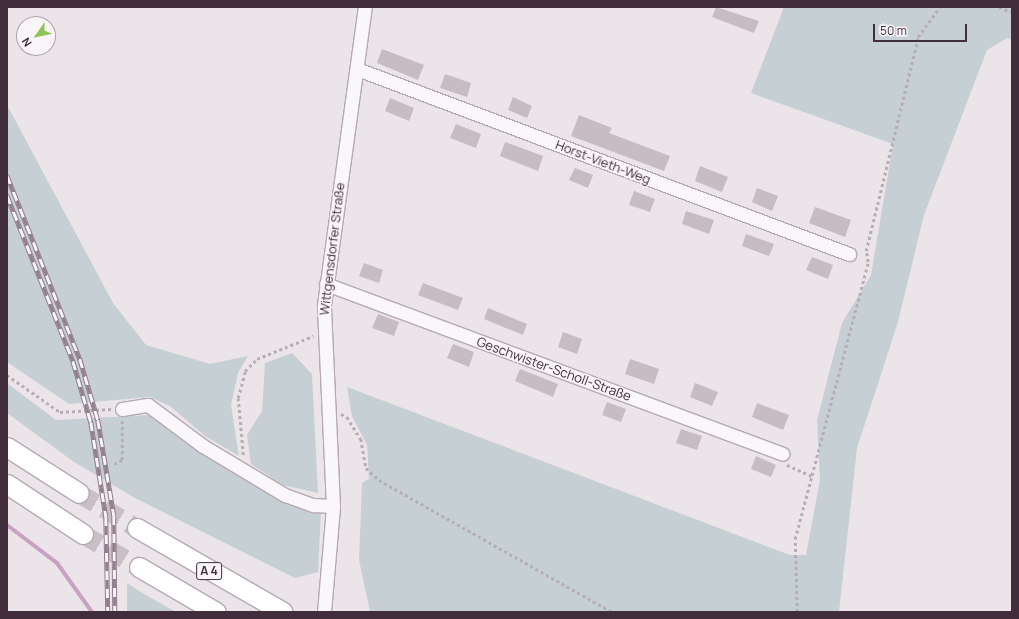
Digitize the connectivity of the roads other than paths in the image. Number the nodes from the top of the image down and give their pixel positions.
1 (365, 7) edge
2 (357, 69) junction
3 (849, 254) dead end
4 (326, 284) junction
5 (122, 409) road end
6 (7, 447) edge
7 (782, 454) road end
8 (7, 484) edge
9 (79, 493) tunnel mouth
10 (333, 506) junction
11 (138, 528) tunnel mouth
12 (83, 534) tunnel mouth
13 (139, 567) tunnel mouth
14 (216, 612) edge
15 (283, 612) edge
16 (324, 612) edge

1 - 2 street, Wittgensdorfer Straße
2 - 3 street, Horst-Vieth-Weg
2 - 4 street, Wittgensdorfer Straße
4 - 7 street, Geschwister-Scholl-Straße
4 - 10 street, Wittgensdorfer Straße
5 - 10 street
6 - 9 highway
8 - 12 highway
10 - 16 street, Wittgensdorfer Straße
11 - 15 highway, A 4
13 - 14 highway, A 4

